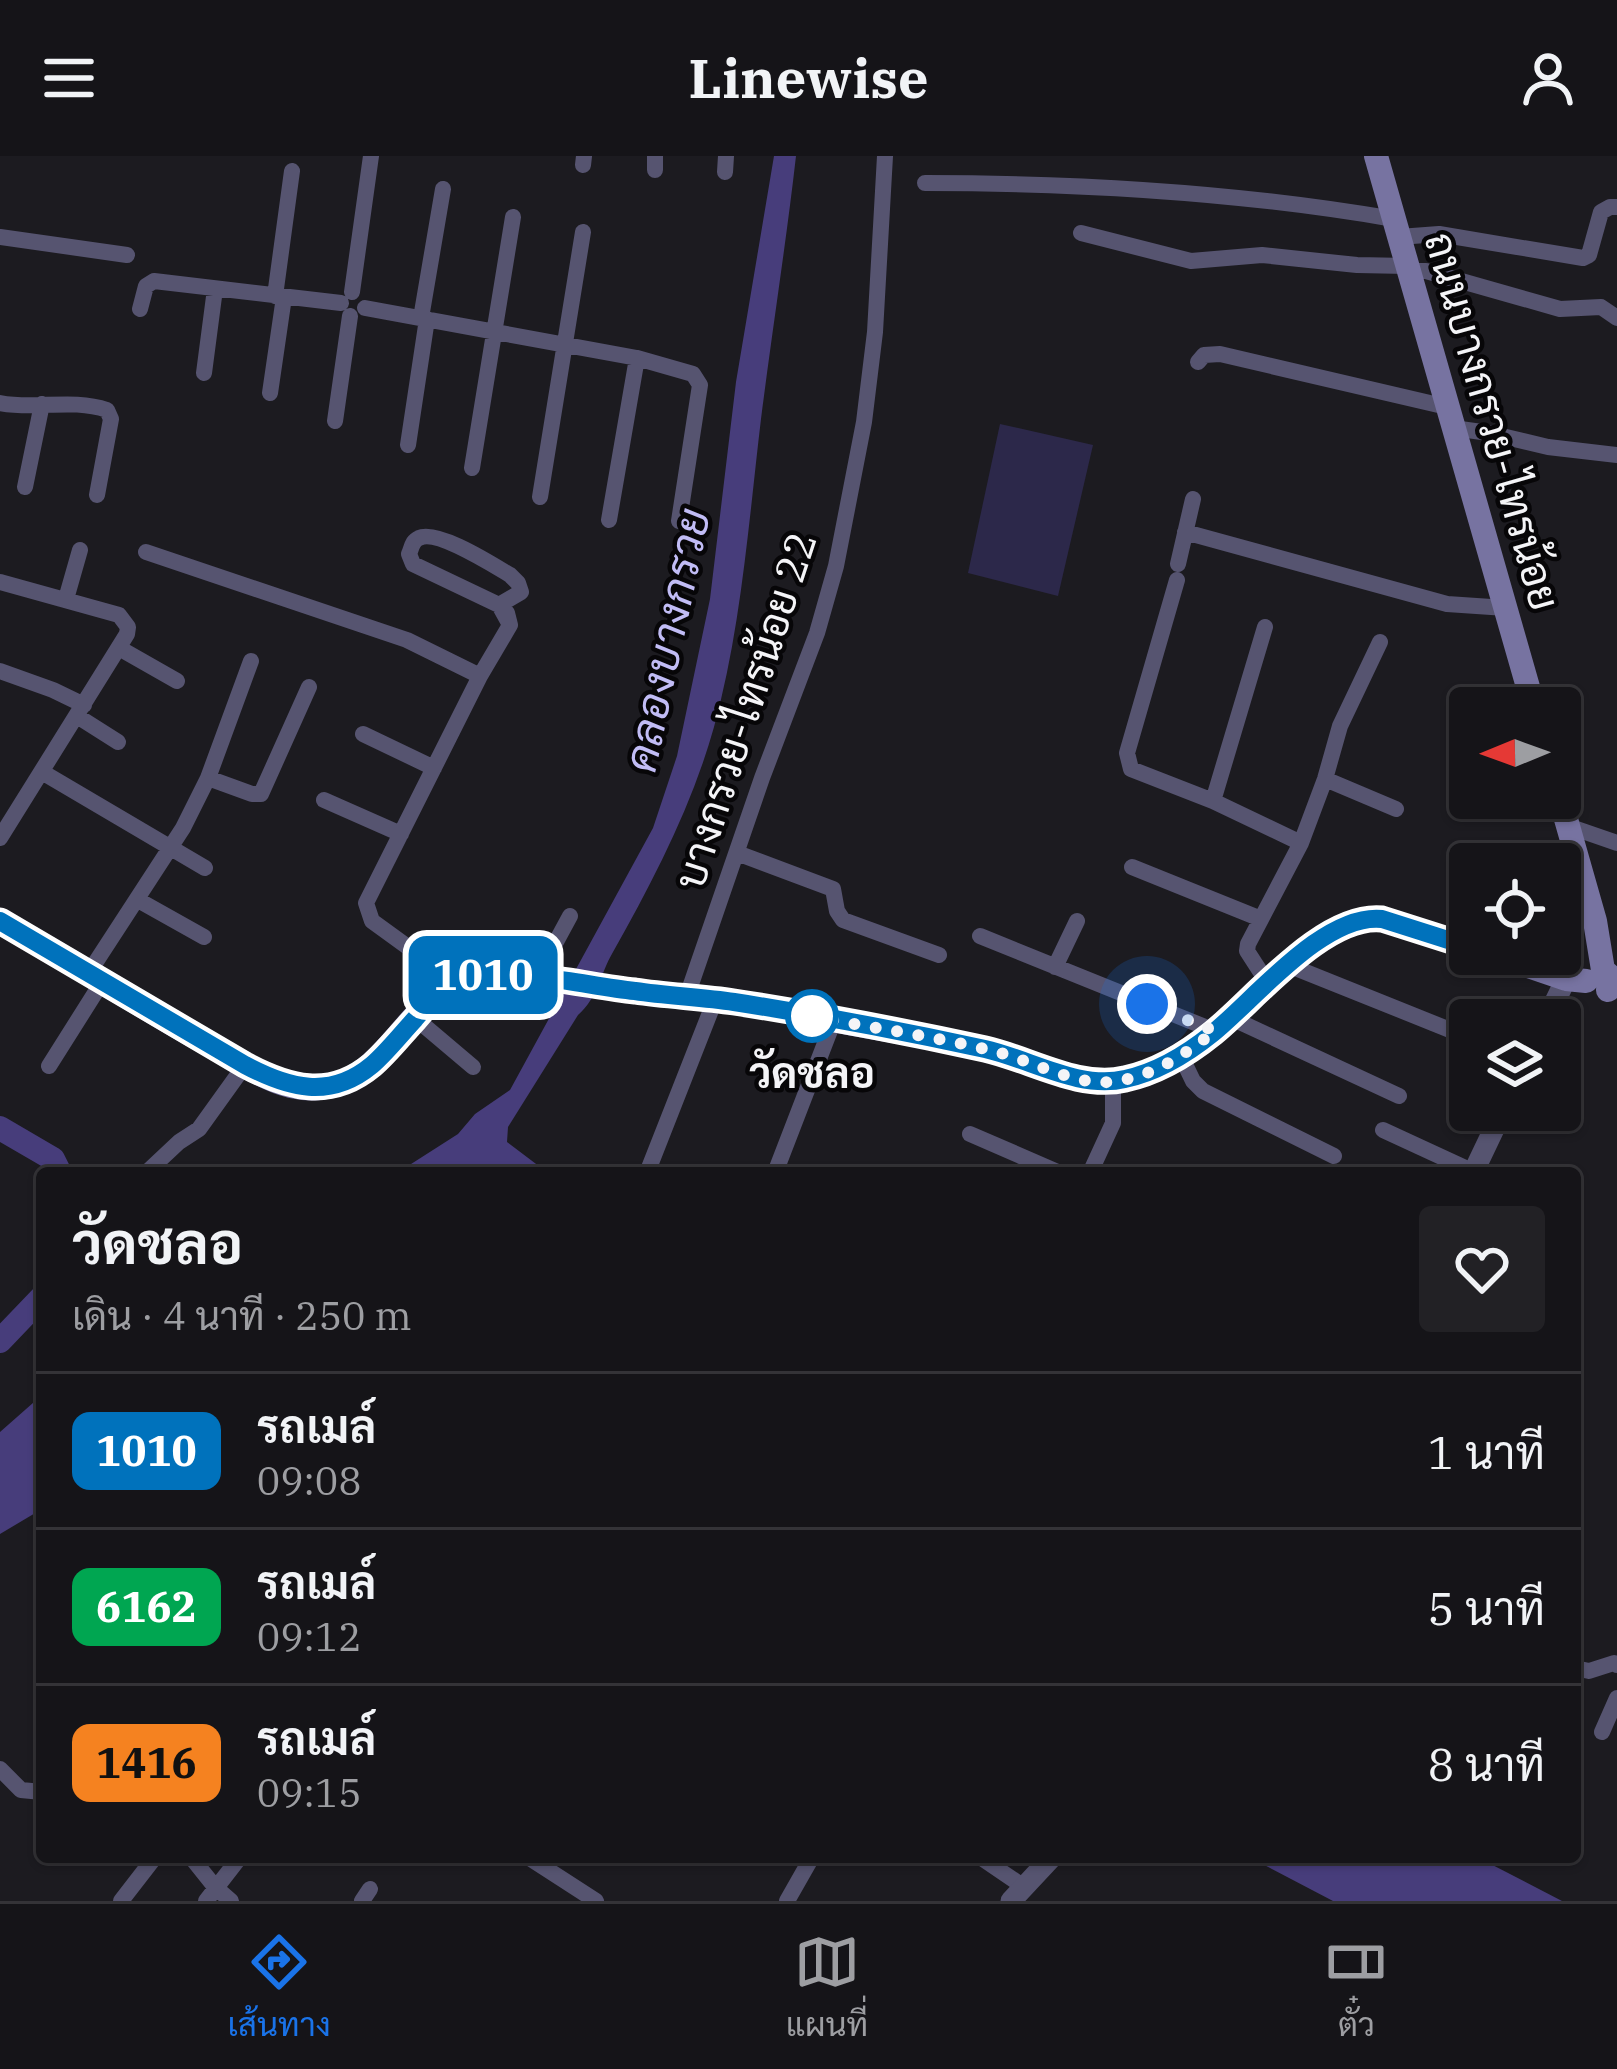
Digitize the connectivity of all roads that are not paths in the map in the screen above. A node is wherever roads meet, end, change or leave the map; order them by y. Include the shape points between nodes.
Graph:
1 (371, 156) edge
2 (882, 156) edge
3 (1376, 156) edge
4 (292, 171) dead end
5 (925, 183) dead end
6 (443, 189) dead end
7 (1617, 207) edge
8 (513, 217) dead end
9 (1396, 228) junction
10 (583, 232) dead end
11 (1081, 233) dead end
12 (0, 237) edge
13 (127, 256) dead end
14 (1408, 269) junction
15 (214, 289) junction
16 (280, 297) junction
17 (352, 305) junction
18 (140, 309) dead end
19 (1617, 318) edge
20 (424, 319) junction
21 (493, 332) junction
22 (564, 345) junction
23 (637, 358) junction
24 (1198, 362) dead end
25 (204, 374) dead end
26 (270, 393) dead end
27 (0, 403) edge
28 (42, 404) junction
29 (1450, 417) junction
30 (335, 421) dead end
31 (408, 445) dead end
32 (1617, 455) edge
33 (472, 468) dead end
34 (25, 488) dead end
35 (97, 495) dead end
36 (540, 497) dead end
37 (1192, 499) dead end
38 (609, 520) dead end
39 (680, 520) dead end
40 (1185, 532) junction
41 (80, 550) dead end
42 (146, 552) dead end
43 (0, 582) edge
44 (66, 599) junction
45 (499, 605) junction
46 (1506, 608) junction
47 (1265, 627) dead end
48 (1380, 642) dead end
49 (119, 648) junction
50 (251, 661) dead end
51 (0, 671) edge
52 (480, 676) junction
53 (177, 681) dead end
54 (309, 687) dead end
55 (1528, 687) edge
56 (81, 711) junction
57 (363, 734) dead end
58 (118, 742) dead end
59 (434, 768) junction
60 (42, 772) junction
61 (208, 778) junction
62 (1324, 779) junction
63 (324, 800) dead end
64 (1213, 801) junction
65 (1396, 809) dead end
66 (1566, 819) edge
67 (1568, 826) junction
68 (401, 834) junction
69 (0, 838) edge
70 (1300, 842) junction
71 (1617, 843) edge
72 (172, 848) junction
73 (737, 853) junction
74 (1132, 867) dead end
75 (205, 868) dead end
76 (138, 900) junction
77 (570, 916) dead end
78 (1261, 919) junction
79 (0, 921) edge
80 (1077, 921) dead end
81 (980, 936) dead end
82 (1599, 936) junction
83 (204, 937) dead end
84 (1449, 939) edge
85 (940, 955) dead end
86 (1288, 964) junction
87 (1055, 967) junction
88 (95, 978) junction
89 (542, 978) junction
90 (1600, 981) edge
91 (456, 982) junction
92 (1267, 982) junction
93 (687, 996) junction
94 (1575, 999) edge
95 (715, 1000) junction
96 (415, 1018) junction
97 (834, 1020) junction
98 (1223, 1024) junction
99 (1449, 1029) edge
100 (1181, 1056) junction
101 (245, 1065) junction
102 (49, 1066) dead end
103 (473, 1066) dead end
104 (1113, 1082) junction
105 (1399, 1096) dead end
106 (1383, 1130) dead end
107 (1493, 1131) edge
108 (970, 1134) dead end
109 (1334, 1156) dead end
110 (152, 1167) edge
111 (649, 1167) edge
112 (777, 1167) edge
113 (1046, 1167) edge
114 (1093, 1167) edge
115 (1462, 1167) edge
116 (1475, 1167) edge
117 (1616, 1661) edge
118 (1581, 1669) edge
119 (1617, 1698) edge
120 (1602, 1732) dead end
121 (0, 1769) edge
122 (36, 1791) edge
123 (150, 1863) edge
124 (194, 1863) edge
125 (235, 1863) edge
126 (537, 1863) edge
127 (809, 1863) edge
128 (986, 1863) edge
129 (1047, 1863) edge
130 (211, 1894) edge
131 (1018, 1896) edge
132 (121, 1901) edge
133 (231, 1901) edge
134 (596, 1901) edge
135 (787, 1901) edge

1 - 17 street
2 - 73 street, บางกรวย-ไทรน้อย 22 via 875,332 836,566
3 - 9 main road, ถนนบางกรวย-ไทรน้อย
4 - 16 street
5 - 9 street via 1170,190 1303,204
6 - 20 street
7 - 9 street via 1601,212 1583,258
8 - 21 street
9 - 14 main road, ถนนบางกรวย-ไทรน้อย
10 - 22 street
11 - 14 street via 1191,260 1262,255
12 - 13 street
14 - 19 street via 1560,309 1601,308
14 - 29 main road, ถนนบางกรวย-ไทรน้อย
15 - 16 street
15 - 18 street via 149,282
15 - 25 street
16 - 17 street
16 - 26 street
17 - 20 street
17 - 30 street
20 - 21 street
20 - 31 street
21 - 22 street
21 - 33 street
22 - 23 street
22 - 36 street
23 - 38 street
23 - 39 street via 685,370 700,385
24 - 29 street via 1220,354
27 - 28 street
28 - 34 street
28 - 35 street via 110,413
29 - 32 street via 1548,448
29 - 46 main road, ถนนบางกรวย-ไทรน้อย
37 - 40 street
40 - 46 street via 1447,604
40 - 64 street via 1128,764
41 - 44 street
42 - 52 street via 385,632
43 - 44 street
44 - 49 street via 126,621
45 - 45 street via 413,564 413,543 445,540 510,575 521,592
45 - 52 street via 510,625
46 - 55 main road, ถนนบางกรวย-ไทรน้อย
47 - 64 street
48 - 62 street
49 - 53 street
49 - 56 street
50 - 61 street
51 - 56 street
52 - 59 street
54 - 61 street via 261,794
56 - 58 street
56 - 60 street
57 - 59 street
59 - 68 street
60 - 69 street
60 - 72 street
61 - 72 street
62 - 65 street
62 - 70 street
63 - 68 street
64 - 70 street
66 - 67 main road
67 - 71 street
67 - 82 main road
68 - 91 street via 366,909
70 - 78 street
72 - 75 street
72 - 76 street
73 - 85 street via 833,889 843,920
73 - 93 street, บางกรวย-ไทรน้อย 22
74 - 78 street
76 - 83 street
76 - 88 street
77 - 89 street
78 - 92 street via 1247,951
79 - 88 main road
80 - 87 street
81 - 87 street
82 - 90 main road
82 - 90 main road via 1583,969
84 - 86 main road via 1368,917
86 - 92 main road
86 - 99 street
87 - 98 street
88 - 101 main road
88 - 102 street
89 - 91 main road
89 - 93 main road
90 - 94 street
91 - 96 main road
92 - 98 main road
93 - 95 main road
95 - 97 main road
95 - 111 street
96 - 101 main road via 374,1064 342,1082 291,1086
96 - 103 street
97 - 104 main road
97 - 112 street
98 - 100 main road
98 - 105 street
100 - 104 main road
100 - 109 street via 1203,1091
101 - 110 street via 199,1129
104 - 114 street via 1113,1124
106 - 115 street
107 - 116 street
108 - 113 street
117 - 118 street
119 - 120 street
121 - 122 street via 22,1790
123 - 132 street
124 - 130 street
125 - 130 street
126 - 134 street
127 - 135 street
128 - 131 street
129 - 131 street
130 - 133 street

